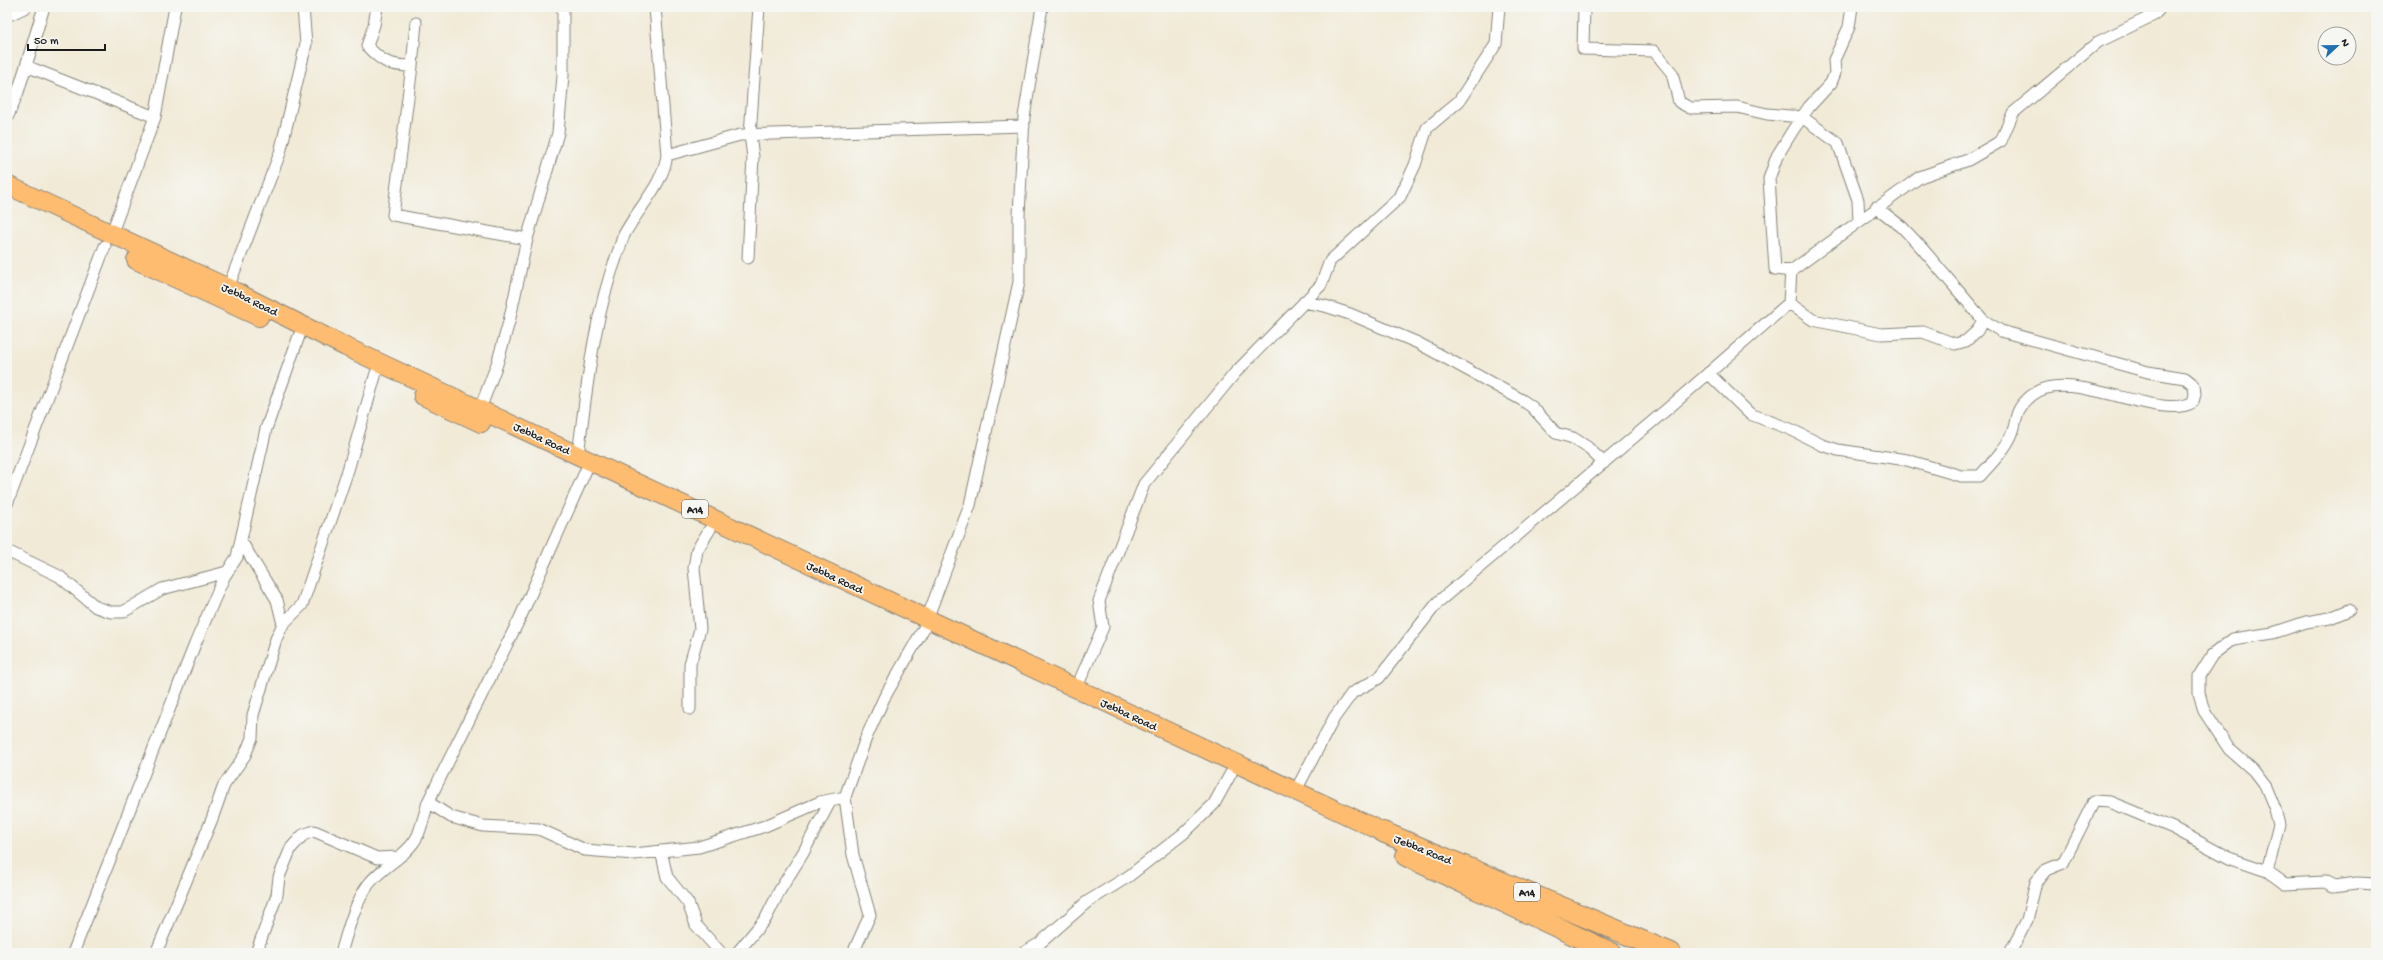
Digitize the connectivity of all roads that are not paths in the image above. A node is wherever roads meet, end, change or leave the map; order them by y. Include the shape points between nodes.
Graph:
1 (26, 7) edge
2 (44, 7) edge
3 (175, 7) edge
4 (303, 7) edge
5 (377, 7) edge
6 (563, 7) edge
7 (655, 7) edge
8 (759, 7) edge
9 (1042, 7) edge
10 (1499, 7) edge
11 (1584, 7) edge
12 (1852, 7) edge
13 (2161, 7) edge
14 (7, 16) edge
15 (416, 22) dead end
16 (26, 66) junction
17 (412, 66) junction
18 (154, 116) junction
19 (1802, 117) junction
20 (7, 118) edge
21 (1024, 126) junction
22 (750, 134) junction
23 (667, 155) junction
24 (7, 184) edge
25 (7, 198) edge
26 (1876, 207) junction
27 (1859, 220) junction
28 (527, 239) junction
29 (108, 240) junction
30 (748, 258) dead end
31 (1790, 271) junction
32 (228, 288) junction
33 (1304, 302) junction
34 (1789, 303) junction
35 (1983, 320) junction
36 (299, 336) junction
37 (376, 373) junction
38 (1708, 374) junction
39 (480, 409) junction
40 (582, 462) junction
41 (1604, 463) junction
42 (7, 504) edge
43 (710, 529) junction
44 (241, 541) junction
45 (7, 551) edge
46 (227, 572) junction
47 (2349, 610) dead end
48 (283, 624) junction
49 (926, 624) junction
50 (1076, 690) junction
51 (690, 709) dead end
52 (1231, 773) junction
53 (1294, 792) junction
54 (845, 797) junction
55 (831, 800) junction
56 (428, 802) junction
57 (1380, 837) junction
58 (661, 851) junction
59 (398, 857) junction
60 (2267, 871) junction
61 (2376, 884) edge
62 (73, 953) edge
63 (156, 953) edge
64 (256, 953) edge
65 (342, 953) edge
66 (720, 953) edge
67 (737, 953) edge
68 (853, 953) edge
69 (1023, 953) edge
70 (1610, 953) edge
71 (1671, 953) edge
72 (2010, 953) edge

1 - 14 street
2 - 16 street
3 - 18 street
4 - 32 street via 306,44 280,153
5 - 17 street via 366,46 377,57 393,66
6 - 28 street via 563,76 558,133
7 - 23 street
8 - 22 street
9 - 21 street
10 - 33 street via 1496,44 1459,101 1427,128 1415,165 1400,197 1330,261 1320,285
11 - 19 street via 1583,49 1654,51 1672,73 1679,102 1690,108 1737,107 1767,114
12 - 19 street via 1849,27 1834,60 1835,73 1831,83
13 - 26 street via 2154,15 2098,42 2013,113 2001,141 1968,160 1920,178
15 - 17 street
16 - 18 street
16 - 20 street
17 - 28 street via 393,215
18 - 29 street
19 - 27 street via 1838,143 1858,200
19 - 31 street via 1777,156 1769,179 1775,269
21 - 22 street
21 - 49 street via 1019,215 1019,282 970,505
22 - 23 street
22 - 30 street via 753,157
23 - 40 street via 661,178 624,235 610,274 596,326
24 - 29 highway, Jebba Road / A14
25 - 29 highway, Jebba Road / A14
26 - 27 street
26 - 35 street via 1902,227 1920,246
27 - 31 street
28 - 39 street via 509,322
29 - 32 highway, Jebba Road / A14
29 - 36 highway, Jebba Road / A14
29 - 42 street
31 - 34 street
32 - 39 highway, Jebba Road / A14 via 346,347
33 - 41 street via 1350,314 1418,343 1522,400 1556,433 1573,438
33 - 50 street via 1235,373 1144,484 1098,601 1103,627
34 - 35 street via 1813,320 1881,334 1923,332 1955,344 1966,341 1976,332
34 - 38 street
35 - 38 street via 2002,331 2063,349 2148,372 2185,378 2194,385 2193,402 2185,407 2170,408 2102,392 2050,388 2032,394 2020,406 2011,436 2001,454 1980,476 1960,476 1907,460 1838,450 1822,445 1790,429 1750,414
36 - 37 highway, Jebba Road / A14
36 - 44 street via 266,429
37 - 40 highway, Jebba Road / A14
37 - 48 street via 348,470 302,604
38 - 41 street
39 - 40 highway, Jebba Road / A14
40 - 43 highway, Jebba Road / A14
40 - 49 highway, Jebba Road / A14
40 - 56 street via 520,618
41 - 53 street via 1438,602 1379,678 1352,693 1334,718
43 - 49 highway, Jebba Road / A14
43 - 51 street via 697,550 694,568 700,629 690,664
44 - 46 street via 237,557
44 - 48 street via 277,600
45 - 46 street via 59,576 96,607 111,612 123,612 162,589
46 - 62 street via 195,644
47 - 60 street via 2330,618 2306,622 2273,633 2233,639 2212,655 2199,676 2199,693 2204,711 2229,748 2253,770 2266,787 2275,809 2279,825
48 - 63 street via 253,715 252,738 245,755 224,786
49 - 50 highway, Jebba Road / A14
49 - 52 highway, Jebba Road / A14 via 1074,701
49 - 54 street via 884,698 866,738
50 - 53 highway, Jebba Road / A14
52 - 57 highway, Jebba Road / A14
52 - 69 street via 1214,804 1184,833 1129,876 1087,902 1040,943
53 - 57 highway, Jebba Road / A14
54 - 55 street
54 - 68 street via 853,855 870,915
55 - 58 street via 796,811 734,837 699,847
55 - 67 street via 766,918
56 - 58 street via 451,817 483,826 538,829 585,850 634,854
56 - 59 street via 418,835
57 - 70 highway, Jebba Road / A14
57 - 71 highway, Jebba Road / A14
58 - 66 street via 667,876 688,903 696,926
59 - 64 street via 377,858 314,831 303,836 291,848 279,877 277,895
59 - 65 street via 367,886 357,904
60 - 61 street via 2285,884
60 - 72 street via 2229,858 2173,828 2110,802 2094,801 2063,863 2046,870 2036,882 2027,920

